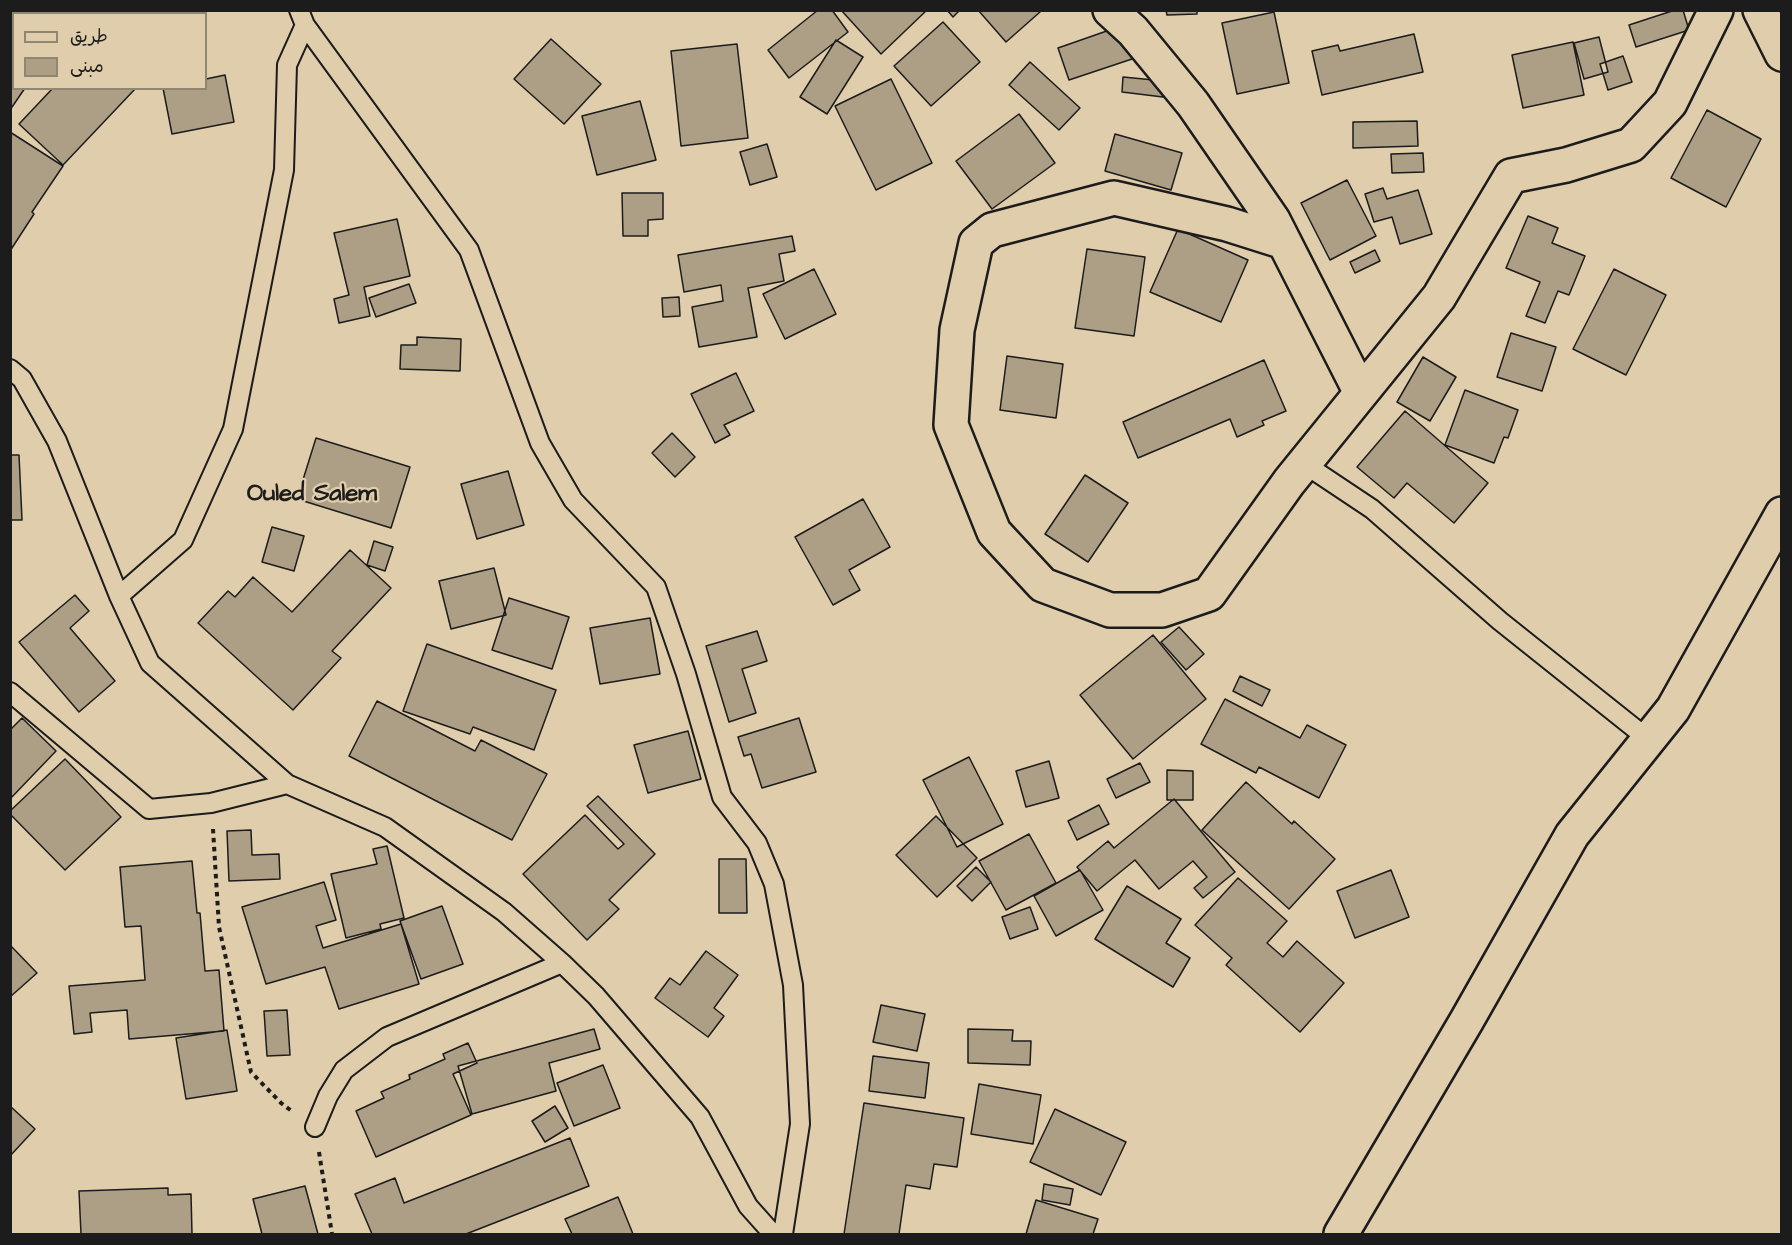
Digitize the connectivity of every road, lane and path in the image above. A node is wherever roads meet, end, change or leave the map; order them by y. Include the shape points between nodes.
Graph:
1 (1110, 10) edge
2 (1716, 10) edge
3 (1760, 10) edge
4 (302, 18) edge
5 (1782, 54) edge
6 (1284, 242) junction
7 (10, 369) edge
8 (1360, 391) junction
9 (1303, 463) junction
10 (1782, 514) edge
11 (118, 596) junction
12 (10, 692) edge
13 (1648, 739) junction
14 (287, 784) junction
15 (211, 803) junction
16 (562, 963) junction
17 (315, 1127) junction
18 (332, 1234) edge
19 (773, 1234) edge
20 (783, 1234) edge
21 (1341, 1234) edge

1 - 6 street via 1133,31 1192,104 1273,220
2 - 8 street via 1670,103 1631,145 1566,165 1511,176 1438,297
3 - 5 street
4 - 11 lane via 287,64 284,170 233,429 183,540
4 - 20 lane via 469,250 540,443 573,500 656,587 722,797 757,843 774,884 793,985 800,1124
6 - 8 street
6 - 9 street via 1227,224 1114,198 992,230 976,243 959,319 951,424 994,532 1044,585 1110,610 1162,610 1209,594
7 - 11 lane via 22,379 57,441
8 - 9 street
9 - 13 lane via 1371,509 1500,621
10 - 13 street via 1673,710
11 - 14 lane via 150,663
12 - 15 lane via 149,809
13 - 21 street via 1572,835
14 - 15 lane
14 - 16 lane via 385,827 504,912
15 - 17 path via 219,927 251,1072 281,1103
16 - 17 lane via 387,1037 344,1070
16 - 19 lane via 596,996 700,1117 748,1206
17 - 18 path

